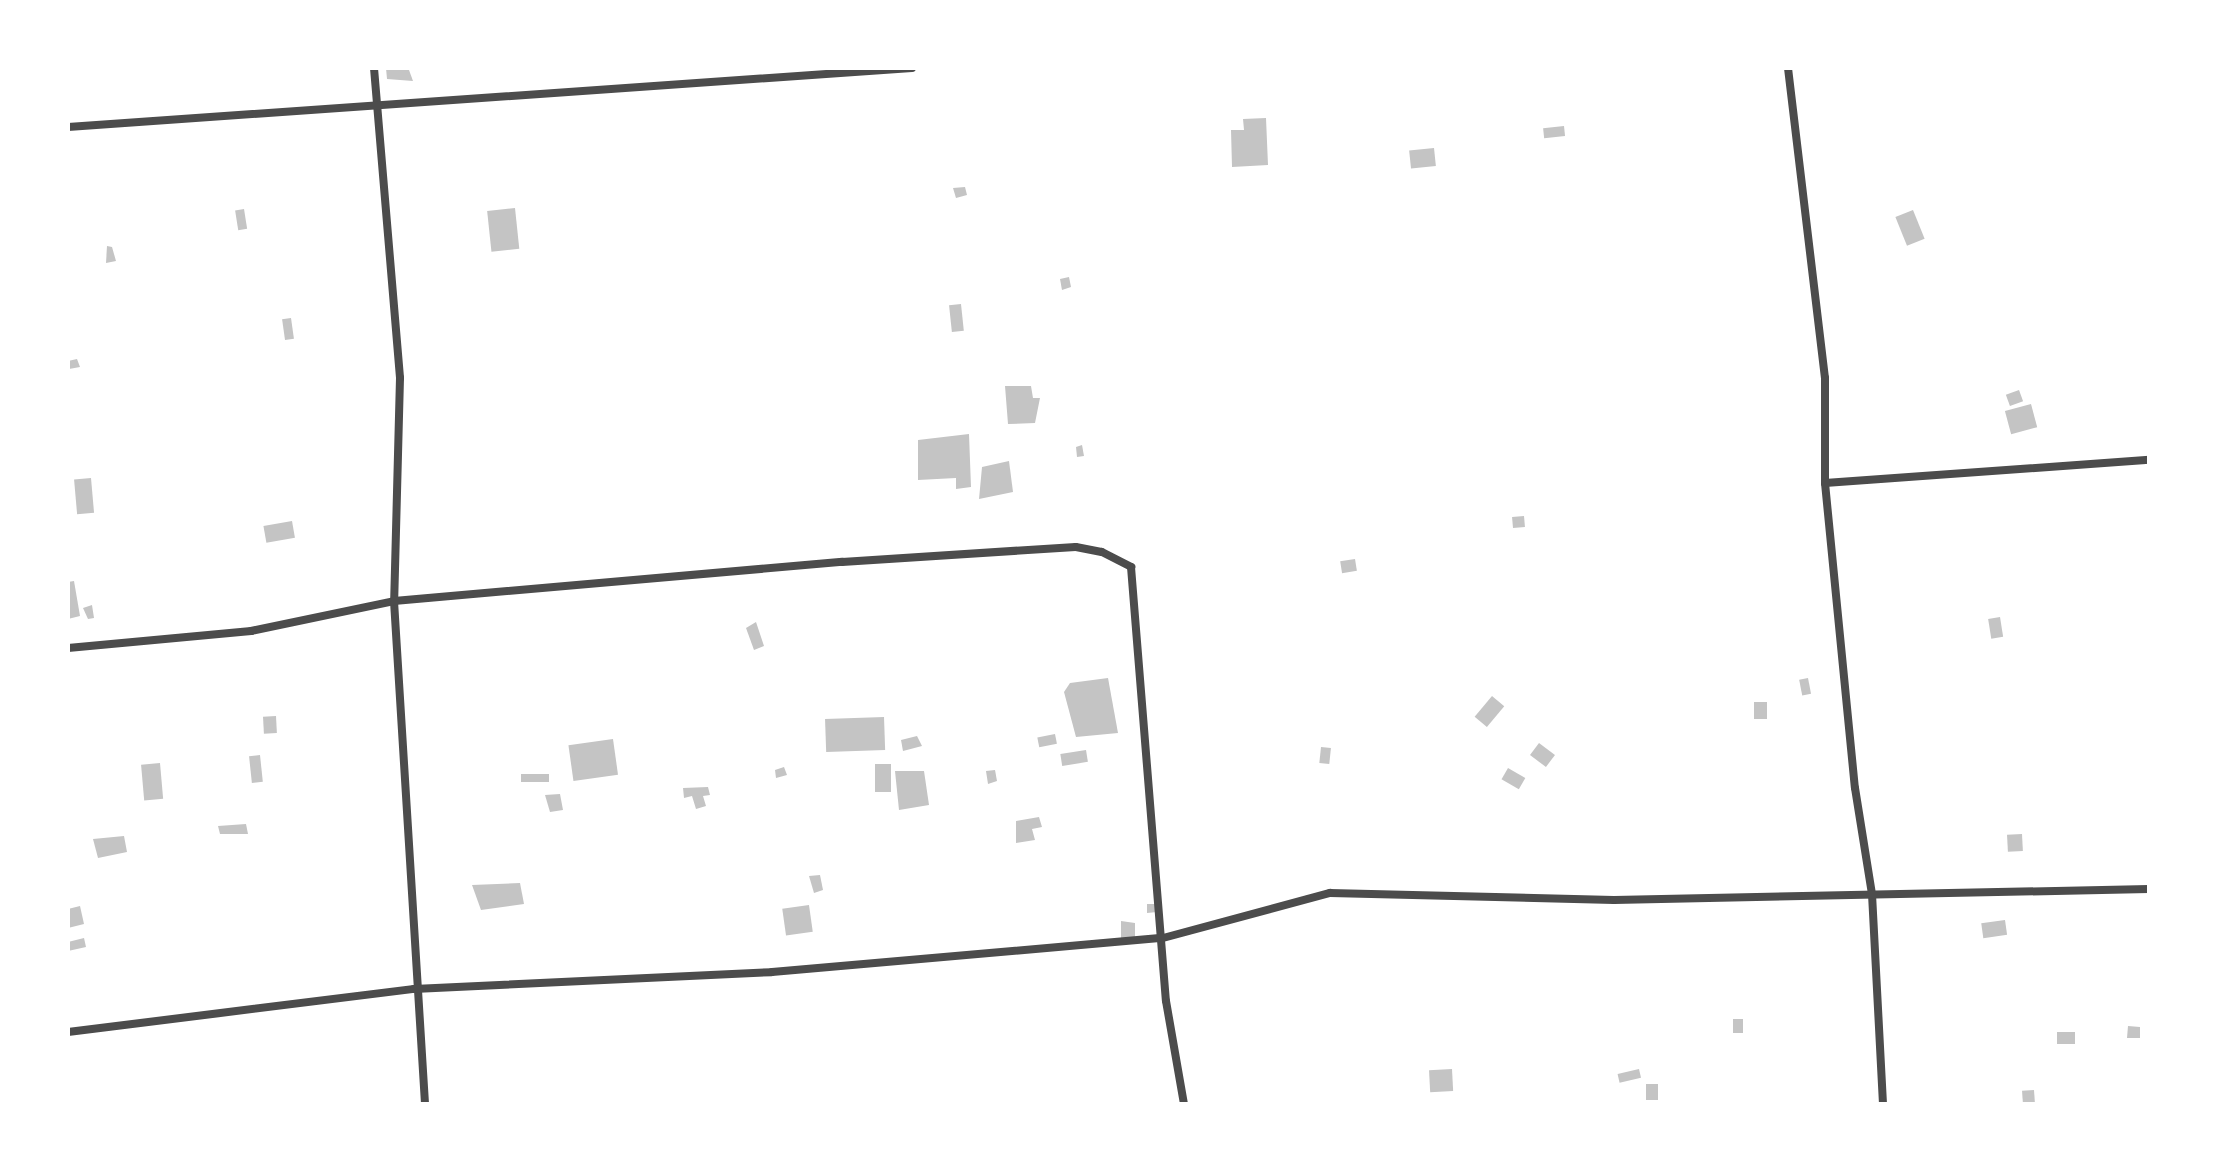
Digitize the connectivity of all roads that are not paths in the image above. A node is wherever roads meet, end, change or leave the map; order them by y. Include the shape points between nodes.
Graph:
1 (374, 68) edge
2 (912, 68) edge
3 (1788, 68) edge
4 (378, 109) junction
5 (68, 127) edge
6 (2149, 460) edge
7 (1825, 483) junction
8 (394, 601) junction
9 (68, 648) edge
10 (2149, 889) edge
11 (1872, 894) junction
12 (1163, 938) junction
13 (414, 989) junction
14 (68, 1032) edge
15 (425, 1104) edge
16 (1184, 1104) edge
17 (1883, 1104) edge

1 - 4 street
2 - 4 street
3 - 7 street via 1825,378
4 - 5 street
4 - 8 street via 400,378
6 - 7 street
7 - 11 street via 1852,757
8 - 9 street via 251,631
8 - 12 street via 1076,547 1102,552 1131,567
8 - 13 street
10 - 11 street
11 - 12 street via 1614,900 1330,893
11 - 17 street
12 - 13 street via 772,972
12 - 16 street via 1166,1001
13 - 14 street
13 - 15 street

